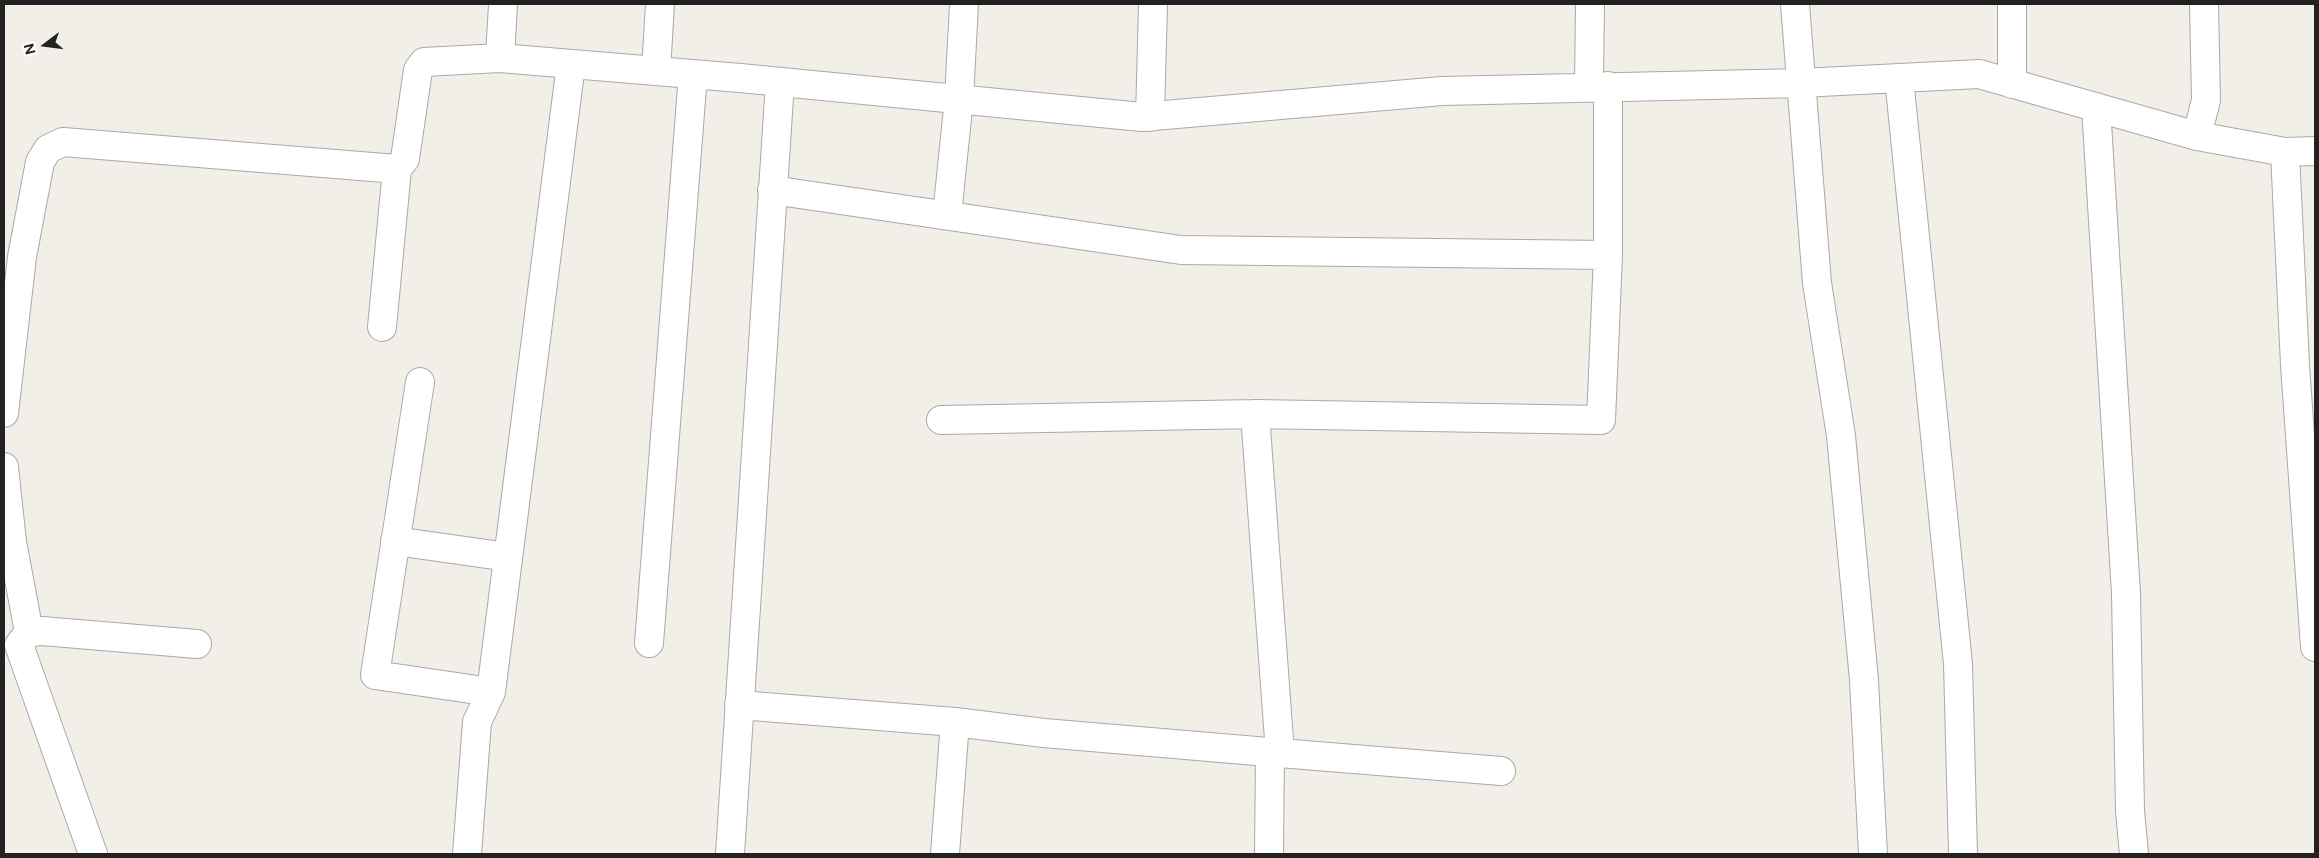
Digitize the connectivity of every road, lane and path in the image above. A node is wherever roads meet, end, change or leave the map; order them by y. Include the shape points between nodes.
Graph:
1 (503, 4) edge
2 (660, 4) edge
3 (964, 4) edge
4 (1152, 4) edge
5 (1590, 4) edge
6 (1795, 4) edge
7 (2012, 4) edge
8 (2204, 4) edge
9 (500, 58) junction
10 (571, 64) junction
11 (656, 71) junction
12 (694, 74) junction
13 (1900, 78) junction
14 (780, 82) junction
15 (1801, 83) junction
16 (2012, 84) junction
17 (1598, 86) junction
18 (959, 99) junction
19 (2096, 108) junction
20 (1150, 117) junction
21 (2197, 136) junction
22 (2315, 151) edge
23 (2285, 152) junction
24 (397, 169) junction
25 (772, 190) junction
26 (947, 216) junction
27 (1608, 255) junction
28 (382, 327) dead end
29 (2305, 343) edge
30 (420, 382) dead end
31 (4, 414) edge
32 (1255, 414) junction
33 (941, 420) dead end
34 (4, 467) edge
35 (395, 541) junction
36 (508, 557) junction
37 (29, 632) junction
38 (649, 643) dead end
39 (197, 644) dead end
40 (2315, 647) edge
41 (491, 692) junction
42 (739, 705) junction
43 (955, 722) junction
44 (1275, 753) junction
45 (1501, 771) dead end
46 (93, 854) edge
47 (467, 854) edge
48 (730, 854) edge
49 (945, 854) edge
50 (1268, 854) edge
51 (1873, 854) edge
52 (1963, 854) edge
53 (2134, 854) edge

1 - 9 street
2 - 11 street
3 - 18 street
4 - 20 street
5 - 17 street
6 - 15 street
7 - 16 street
8 - 21 street via 2206,100
9 - 10 street
9 - 24 street via 424,62 418,70 405,159
10 - 11 street
10 - 36 street
11 - 12 street
12 - 14 street
12 - 38 street
13 - 15 street
13 - 16 street via 1979,74
13 - 52 street via 1958,664
14 - 18 street
14 - 25 street
15 - 17 street
15 - 51 street via 1817,283 1841,436 1864,680
16 - 19 street
17 - 20 street via 1442,90
17 - 27 street
18 - 20 street
18 - 26 street
19 - 21 street
19 - 53 street via 2126,593 2130,811
21 - 23 street
22 - 23 street
23 - 29 street
24 - 28 street
24 - 31 street via 63,142 48,149 40,162 22,257
25 - 26 street
25 - 42 street
26 - 27 street via 1181,250
27 - 32 street via 1601,420
29 - 40 street
30 - 35 street
32 - 33 street
32 - 44 street
34 - 37 street via 12,542
35 - 36 street
35 - 41 street via 375,675
36 - 41 street
37 - 39 street
37 - 46 street via 19,646
41 - 47 street via 477,722
42 - 43 street
42 - 48 street
43 - 44 street
43 - 49 street
44 - 45 street
44 - 50 street

